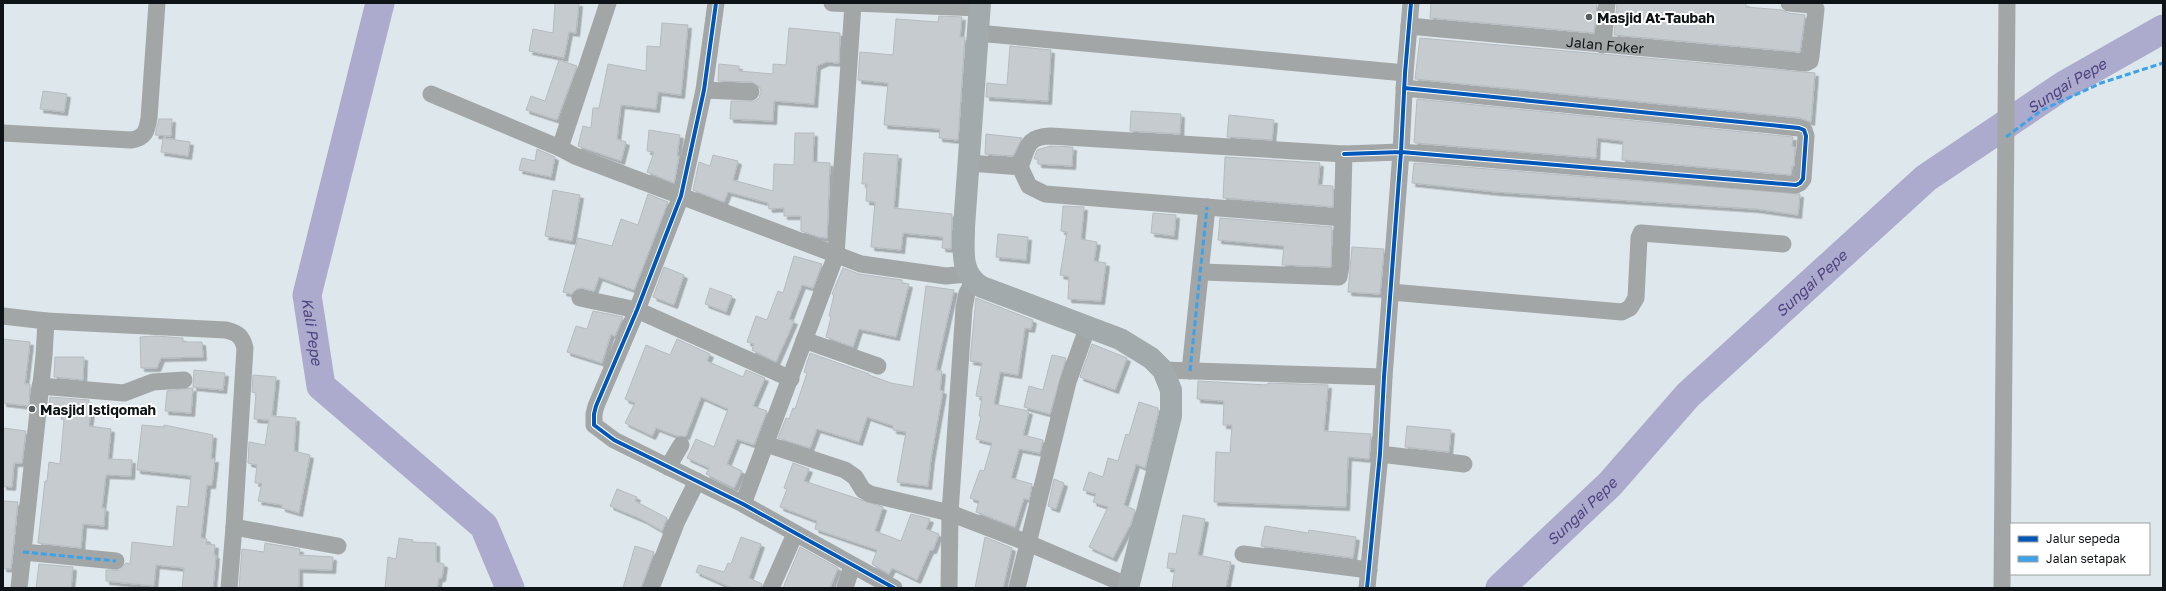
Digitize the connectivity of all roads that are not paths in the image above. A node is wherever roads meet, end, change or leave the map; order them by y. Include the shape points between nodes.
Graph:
1 (157, 3) edge
2 (608, 3) edge
3 (716, 3) edge
4 (832, 3) edge
5 (1411, 3) edge
6 (1607, 3) edge
7 (1789, 3) edge
8 (2007, 3) edge
9 (853, 4) edge
10 (980, 6) edge
11 (1409, 26) junction
12 (977, 33) junction
13 (1603, 44) junction
14 (1404, 80) junction
15 (704, 90) junction
16 (751, 92) dead end
17 (430, 94) dead end
18 (3, 133) edge
19 (560, 148) junction
20 (1401, 152) junction
21 (1344, 154) junction
22 (969, 163) junction
23 (1020, 166) junction
24 (681, 196) junction
25 (1207, 207) junction
26 (1342, 218) junction
27 (1783, 244) dead end
28 (836, 255) junction
29 (1202, 272) junction
30 (970, 278) junction
31 (1391, 292) junction
32 (580, 298) dead end
33 (637, 310) junction
34 (3, 316) edge
35 (46, 321) junction
36 (1088, 326) junction
37 (804, 340) junction
38 (878, 366) dead end
39 (1163, 370) junction
40 (1190, 371) junction
41 (1384, 378) junction
42 (791, 379) junction
43 (184, 380) dead end
44 (40, 386) junction
45 (766, 444) junction
46 (681, 445) dead end
47 (1380, 454) junction
48 (1464, 464) dead end
49 (668, 467) junction
50 (696, 481) junction
51 (743, 504) junction
52 (950, 513) junction
53 (234, 527) junction
54 (795, 534) junction
55 (1028, 543) junction
56 (338, 546) dead end
57 (23, 552) junction
58 (1243, 554) dead end
59 (116, 562) dead end
60 (852, 566) junction
61 (1369, 570) junction
62 (1128, 587) edge
63 (19, 588) edge
64 (229, 588) edge
65 (650, 588) edge
66 (771, 588) edge
67 (845, 588) edge
68 (894, 588) edge
69 (948, 588) edge
70 (1017, 588) edge
71 (1367, 588) edge
72 (2002, 588) edge

1 - 18 street via 149,118 146,132 140,139
2 - 19 street
3 - 15 street
4 - 9 street
5 - 11 street
6 - 13 street
7 - 13 street, Jalan Foker via 1810,5 1816,9 1810,61 1801,63
8 - 72 street
9 - 10 street
9 - 28 street
10 - 12 main road
11 - 13 street, Jalan Foker
11 - 14 street
12 - 14 street
12 - 22 main road
14 - 20 street
14 - 20 street via 1799,128 1804,130 1806,136 1803,179 1796,185
15 - 16 street
15 - 24 street
17 - 19 street
19 - 24 street
20 - 21 street
20 - 31 street
21 - 23 street via 1050,136 1036,137 1030,143
21 - 26 street
22 - 23 street
22 - 30 main road via 964,255
23 - 25 street via 1029,186 1045,194
24 - 28 street
24 - 33 street
25 - 26 street
25 - 29 street
26 - 29 street via 1339,277
27 - 31 street via 1641,233 1636,298 1630,308 1622,312
28 - 30 street via 861,264
28 - 37 street
29 - 40 street
30 - 36 main road via 982,287
30 - 52 street via 964,308
31 - 41 street
32 - 33 street
33 - 42 street
33 - 49 street via 596,406 594,425 614,440
34 - 35 street
35 - 44 street
35 - 53 street via 226,330 236,333 242,339 245,348
36 - 39 main road via 1120,339 1151,358
36 - 55 street via 1068,382
37 - 38 street
37 - 42 street
39 - 40 street
39 - 62 main road via 1171,390 1171,416
40 - 41 street
41 - 47 street
42 - 45 street
43 - 44 street via 153,382 124,393
44 - 57 street
45 - 51 street
45 - 52 street via 845,470 870,494
46 - 49 street
47 - 48 street
47 - 61 street
49 - 50 street
50 - 51 street
50 - 65 street
51 - 54 street
52 - 55 street
52 - 69 street
53 - 56 street
53 - 64 street
54 - 60 street
54 - 66 street
55 - 62 street
55 - 70 street
57 - 59 street
57 - 63 street
58 - 61 street
60 - 67 street
60 - 68 street
61 - 71 street

